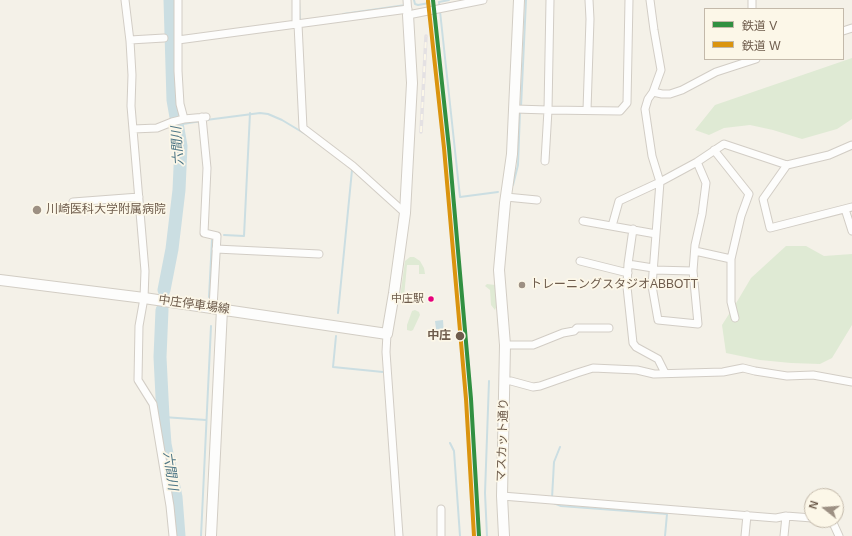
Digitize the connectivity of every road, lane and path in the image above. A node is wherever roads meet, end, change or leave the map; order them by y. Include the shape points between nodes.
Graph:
1 (124, 0) edge
2 (178, 0) edge
3 (296, 0) edge
4 (483, 0) edge
5 (519, 0) edge
6 (550, 0) edge
7 (589, 0) edge
8 (629, 0) edge
9 (650, 0) edge
10 (407, 7) edge
11 (298, 23) junction
12 (164, 38) dead end
13 (178, 38) junction
14 (130, 40) junction
15 (753, 60) edge
16 (653, 92) junction
17 (519, 109) junction
18 (548, 110) junction
19 (587, 110) junction
20 (183, 120) junction
21 (132, 129) junction
22 (852, 145) edge
23 (714, 150) junction
24 (545, 161) dead end
25 (697, 162) junction
26 (787, 165) junction
27 (660, 182) junction
28 (138, 197) junction
29 (506, 197) junction
30 (537, 200) dead end
31 (73, 202) dead end
32 (848, 208) edge
33 (405, 213) junction
34 (584, 221) dead end
35 (612, 226) junction
36 (633, 230) junction
37 (852, 231) edge
38 (656, 234) junction
39 (216, 249) junction
40 (695, 251) junction
41 (319, 254) dead end
42 (731, 259) junction
43 (580, 261) dead end
44 (628, 264) junction
45 (653, 269) junction
46 (694, 272) junction
47 (628, 273) junction
48 (0, 280) edge
49 (144, 298) junction
50 (217, 309) junction
51 (735, 318) dead end
52 (609, 328) dead end
53 (387, 334) junction
54 (505, 345) junction
55 (665, 373) junction
56 (505, 381) junction
57 (852, 382) edge
58 (502, 496) junction
59 (441, 509) dead end
60 (748, 515) junction
61 (786, 516) junction
62 (804, 517) edge
63 (172, 536) edge
64 (211, 536) edge
65 (399, 536) edge
66 (441, 536) edge
67 (504, 536) edge
68 (745, 536) edge
69 (784, 536) edge

1 - 14 street
2 - 13 street
3 - 11 street
4 - 10 street via 439,8
5 - 17 street, マスカット通り
6 - 18 street
7 - 19 street
8 - 19 street via 627,103 620,111
9 - 16 street via 661,70
10 - 11 street
10 - 33 street via 412,83
11 - 13 street
11 - 33 street via 303,128 353,166
12 - 14 street
13 - 20 street via 180,104
14 - 21 street
15 - 16 street via 716,72 670,94
16 - 27 street via 645,109 652,156
17 - 18 street
17 - 29 street, マスカット通り
18 - 19 street
18 - 24 street
20 - 21 street via 157,128
20 - 39 street via 204,119 207,168 204,233 217,236
21 - 28 street
22 - 26 street via 829,155
23 - 25 street
23 - 26 street via 724,144
23 - 42 street via 748,194
25 - 27 street
25 - 40 street via 706,183
26 - 32 street via 763,199 770,228
27 - 35 street via 619,201
27 - 38 street
28 - 31 street
28 - 49 street via 145,271
29 - 30 street
29 - 54 street, マスカット通り via 499,270
32 - 37 street
33 - 53 street
34 - 35 street
35 - 36 street
36 - 38 street
36 - 44 street
38 - 45 street
39 - 41 street
39 - 50 street
40 - 42 street
40 - 46 street
42 - 51 street via 730,296
43 - 47 street
44 - 45 street
44 - 47 street
45 - 46 street
45 - 46 street via 652,286 658,320 698,324
47 - 55 street via 633,343 658,359
48 - 49 street, 中庄停車場線
49 - 50 street, 中庄停車場線
49 - 63 street via 139,326 138,380 153,404 170,506
50 - 53 street, 中庄停車場線
50 - 64 street
52 - 54 street via 577,328 533,345
53 - 65 street via 386,352
54 - 56 street, マスカット通り
55 - 56 street via 593,368 534,387
55 - 57 street via 723,372 743,368 787,376 813,375
56 - 58 street, マスカット通り
58 - 60 street
58 - 67 street, マスカット通り
59 - 66 street
60 - 61 street via 776,518
60 - 68 street
61 - 62 street
61 - 69 street

